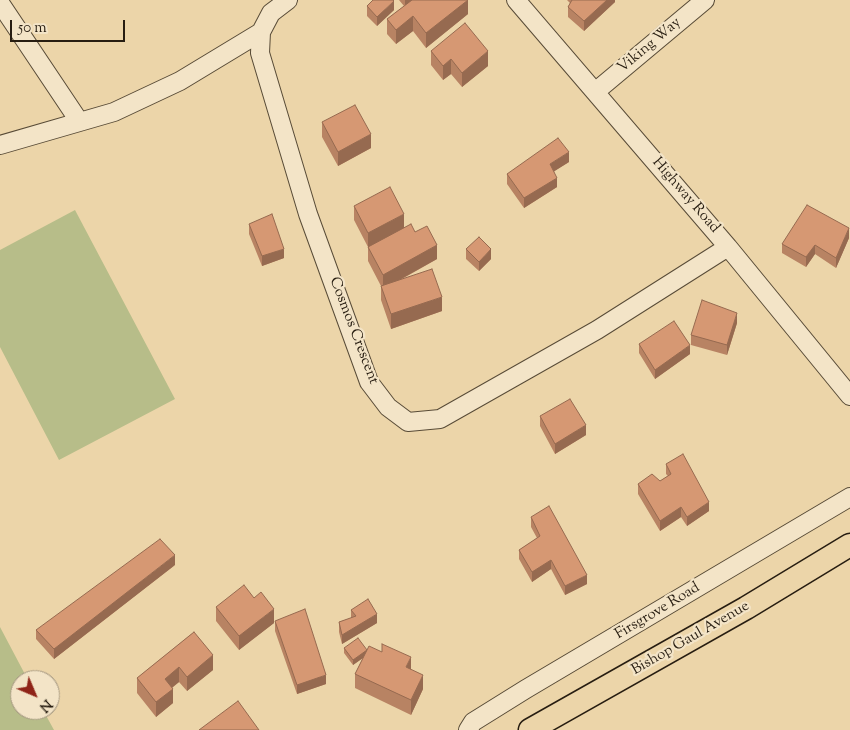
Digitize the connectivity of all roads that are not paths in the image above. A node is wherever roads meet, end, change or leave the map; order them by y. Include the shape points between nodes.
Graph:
1 (288, 0) edge
2 (516, 0) edge
3 (705, 0) edge
4 (0, 3) edge
5 (261, 32) junction
6 (595, 92) junction
7 (79, 121) junction
8 (2, 141) edge
9 (728, 247) junction
10 (850, 396) edge
11 (850, 497) edge
12 (850, 545) edge
13 (468, 730) edge
14 (530, 730) edge

1 - 5 street via 271,13
2 - 6 street, Highway Road
3 - 6 street, Viking Way
4 - 7 street
5 - 7 street via 180,81 114,112
5 - 9 street, Cosmos Crescent via 260,53 308,214 370,382 388,408 408,422 440,419 596,330
6 - 9 street, Highway Road
7 - 8 street
9 - 10 street, Highway Road
11 - 13 street, Firsgrove Road via 526,689 474,722
12 - 14 main road, Bishop Gaul Avenue

